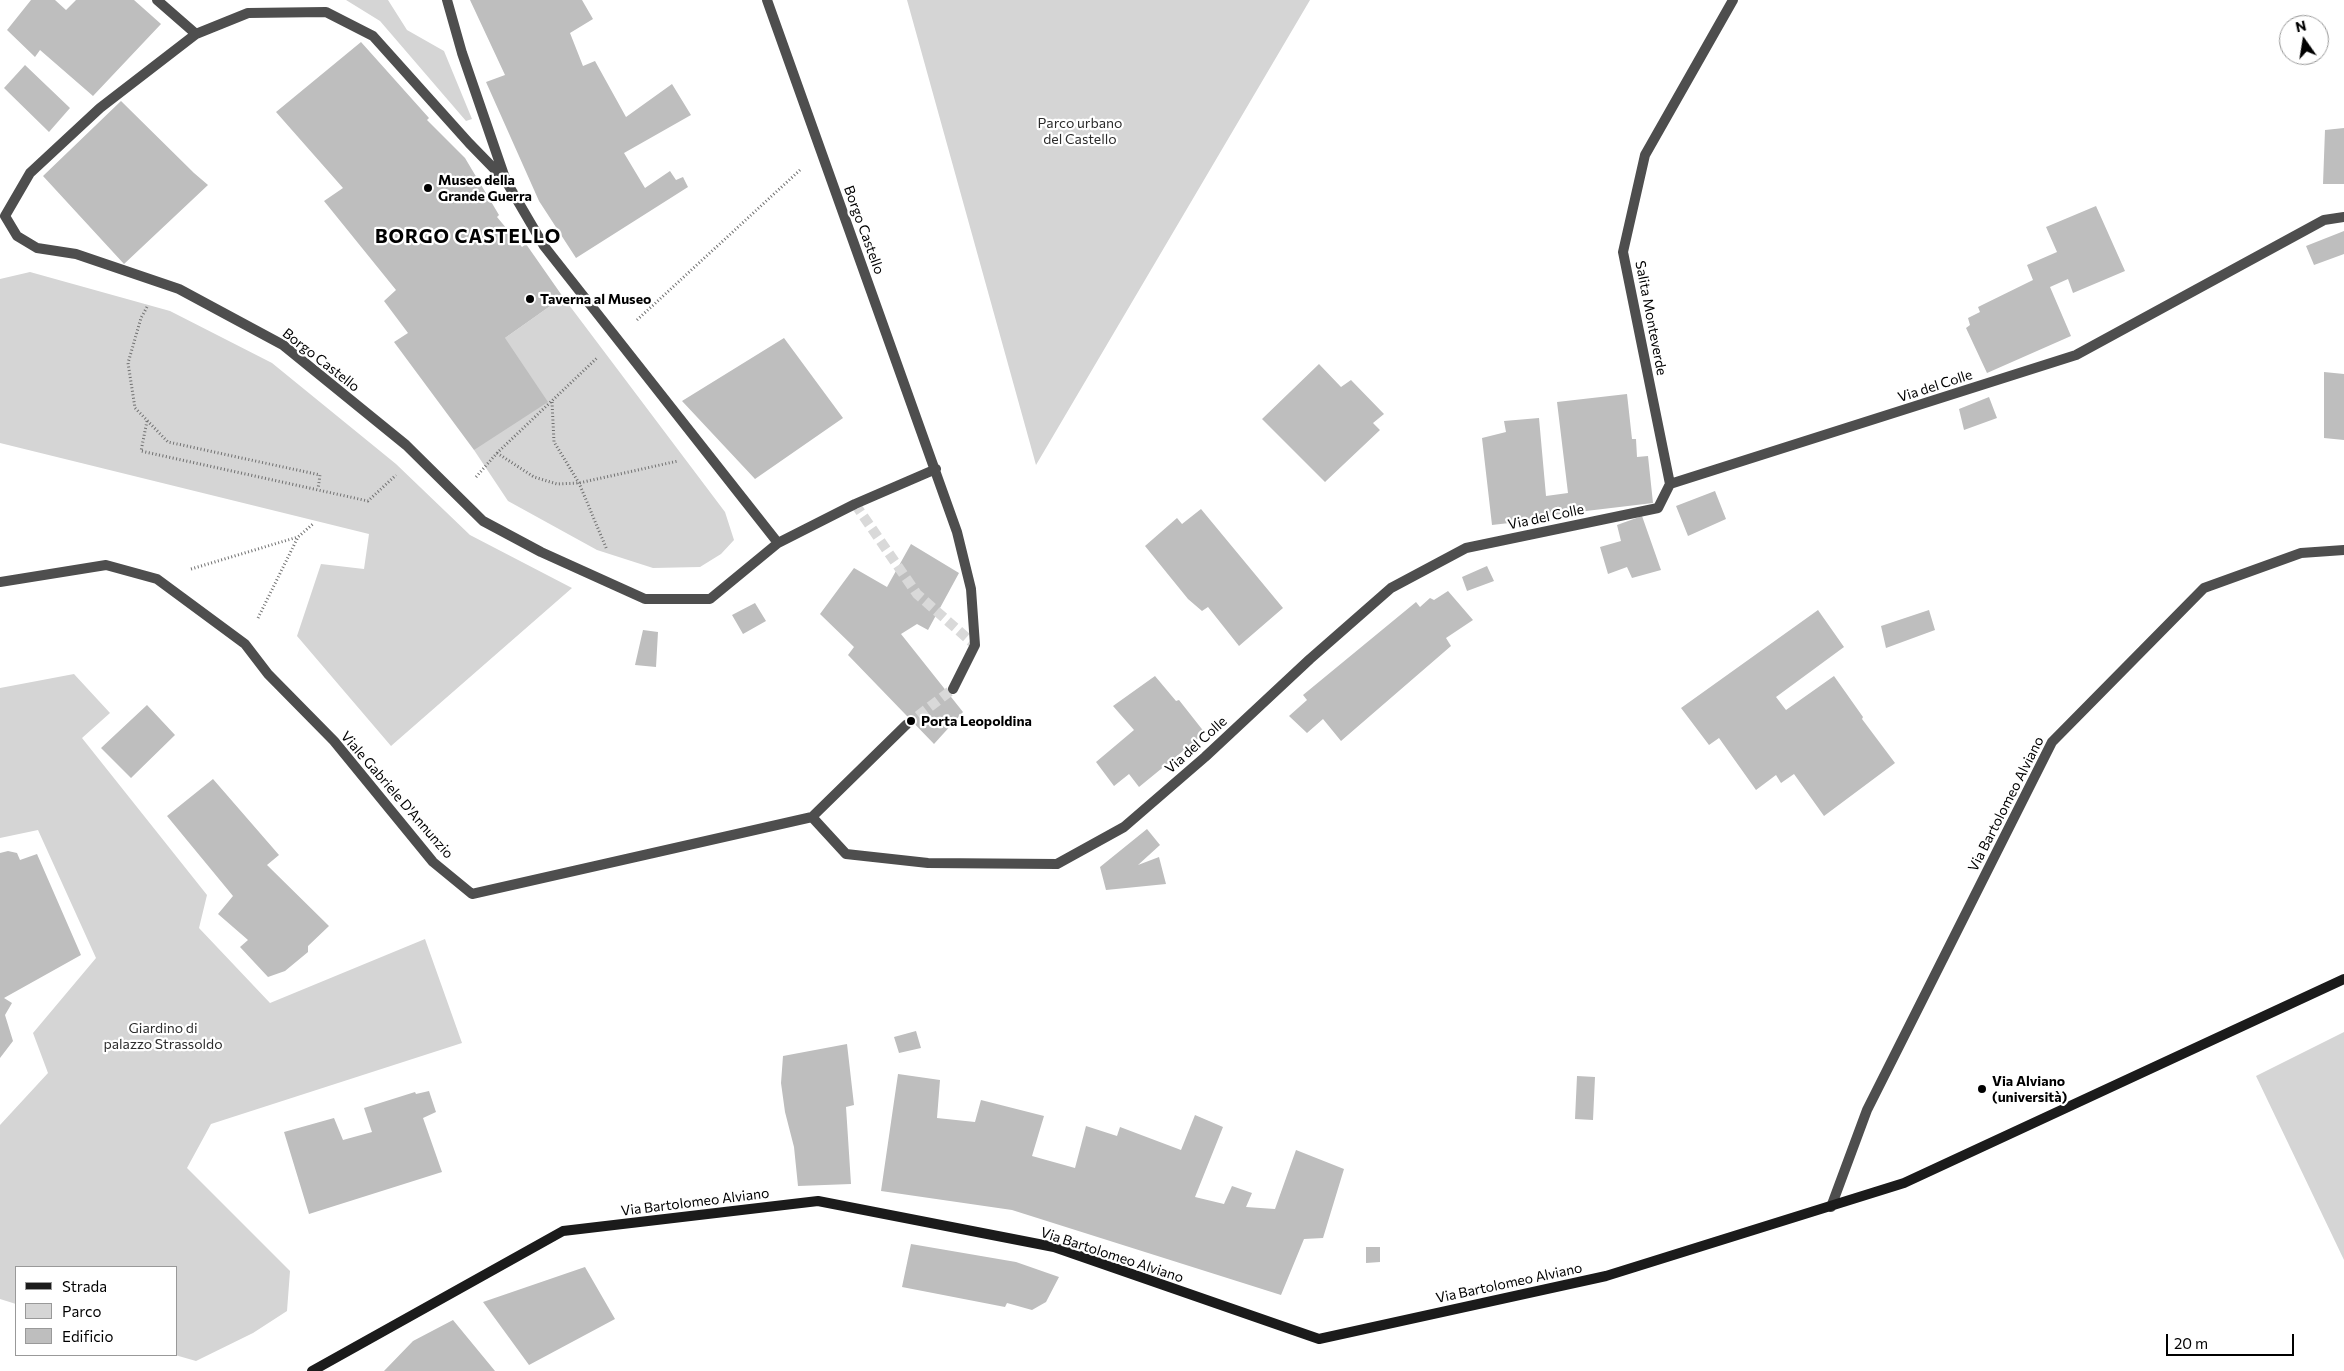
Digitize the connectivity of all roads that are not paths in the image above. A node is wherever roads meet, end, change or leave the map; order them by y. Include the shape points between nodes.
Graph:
1 (157, 0) edge
2 (447, 0) edge
3 (767, 0) edge
4 (1733, 0) edge
5 (196, 34) junction
6 (506, 181) junction
7 (2344, 217) edge
8 (3, 218) edge
9 (936, 469) junction
10 (1670, 484) junction
11 (778, 543) junction
12 (2344, 550) edge
13 (0, 582) edge
14 (953, 689) tunnel mouth
15 (906, 725) tunnel mouth
16 (812, 817) junction
17 (2344, 979) edge
18 (1831, 1207) junction
19 (312, 1371) edge

1 - 5 street
2 - 6 street, Borgo Castello
3 - 9 street, Borgo Castello
4 - 10 street, Salita Monteverde via 1646,155 1623,252
5 - 6 street, Borgo Castello via 248,13 326,12 373,36
5 - 8 street, Borgo Castello via 100,108 30,173
6 - 11 street, Borgo Castello via 544,246
7 - 10 street, Via del Colle via 2324,220 2076,355
8 - 11 street, Borgo Castello via 17,236 36,248 76,254 179,288 283,345 406,445 483,521 541,552 645,599 710,599
9 - 11 street, Borgo Castello via 855,504
9 - 14 street, Borgo Castello via 957,532 971,599 975,645
10 - 16 street, Via del Colle via 1658,508 1466,548 1391,588 1124,827 1057,864 928,864 846,854
12 - 18 street, Via Bartolomeo Alviano via 2301,553 2204,588 2052,742 1867,1110
13 - 16 street, Viale Gabriele D'Annunzio via 106,564 157,579 245,644 268,674 334,741 433,862 472,894
15 - 16 street
17 - 18 main road, Via Bartolomeo Alviano via 1904,1183
18 - 19 main road, Via Bartolomeo Alviano via 1606,1276 1319,1338 1054,1247 818,1202 563,1232

